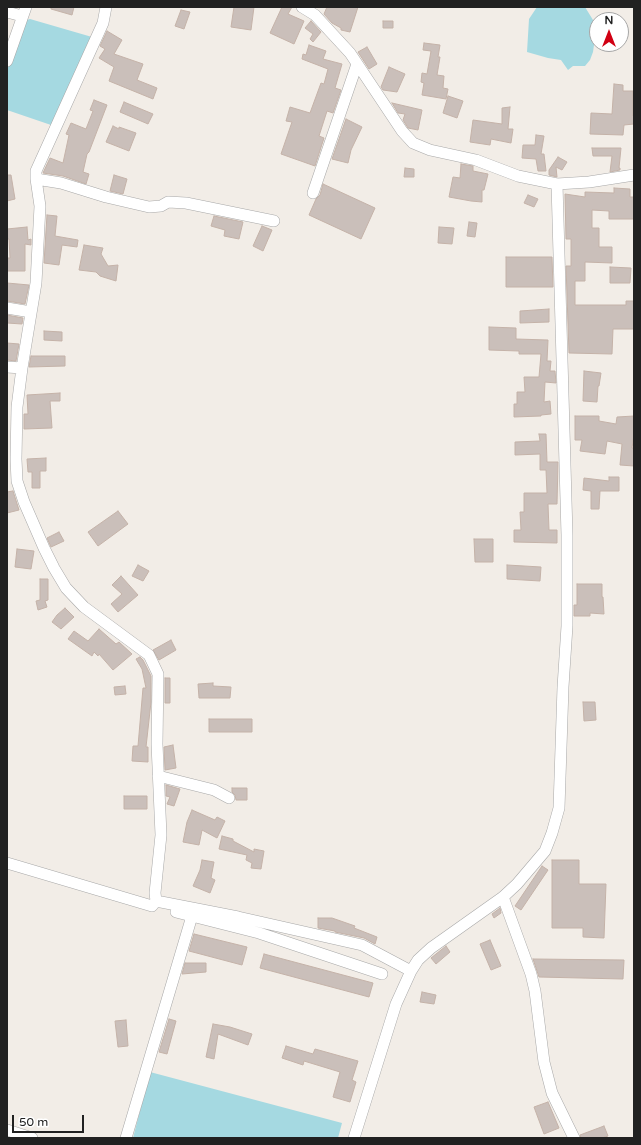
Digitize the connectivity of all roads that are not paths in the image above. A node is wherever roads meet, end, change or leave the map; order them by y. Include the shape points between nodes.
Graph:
1 (106, 7) edge
2 (302, 7) edge
3 (316, 11) edge
4 (7, 12) edge
5 (24, 12) edge
6 (7, 61) edge
7 (357, 64) junction
8 (634, 174) edge
9 (36, 179) junction
10 (557, 184) junction
11 (313, 192) dead end
12 (274, 221) dead end
13 (7, 308) edge
14 (31, 312) junction
15 (7, 367) edge
16 (22, 368) junction
17 (11, 459) edge
18 (158, 776) junction
19 (229, 798) dead end
20 (8, 866) edge
21 (503, 897) junction
22 (154, 904) junction
23 (192, 916) junction
24 (411, 971) junction
25 (382, 974) dead end
26 (7, 1130) edge
27 (32, 1138) edge
28 (126, 1138) edge
29 (354, 1138) edge
30 (574, 1138) edge

1 - 9 street via 103,22 36,171
2 - 3 street
3 - 7 street
4 - 5 street
5 - 6 street
7 - 10 street via 402,131 413,143 430,150 476,160 518,176
7 - 11 street
8 - 10 street via 589,182
9 - 12 street via 61,183 150,207 162,206 168,202 186,203
9 - 14 street via 40,206 36,282
10 - 21 street via 567,535 567,611 559,808 545,851
13 - 14 street
14 - 16 street
15 - 16 street
16 - 17 street
17 - 18 street via 24,502 47,555 66,588 84,607 149,655 154,663 158,674
18 - 19 street via 214,790
18 - 22 street via 161,835
20 - 22 street
21 - 24 street via 431,948
21 - 30 street via 531,974 544,1062 552,1093
22 - 23 street
22 - 24 street via 238,917 362,945
23 - 25 street via 259,933
23 - 28 street
24 - 29 street via 396,1004
26 - 27 street

